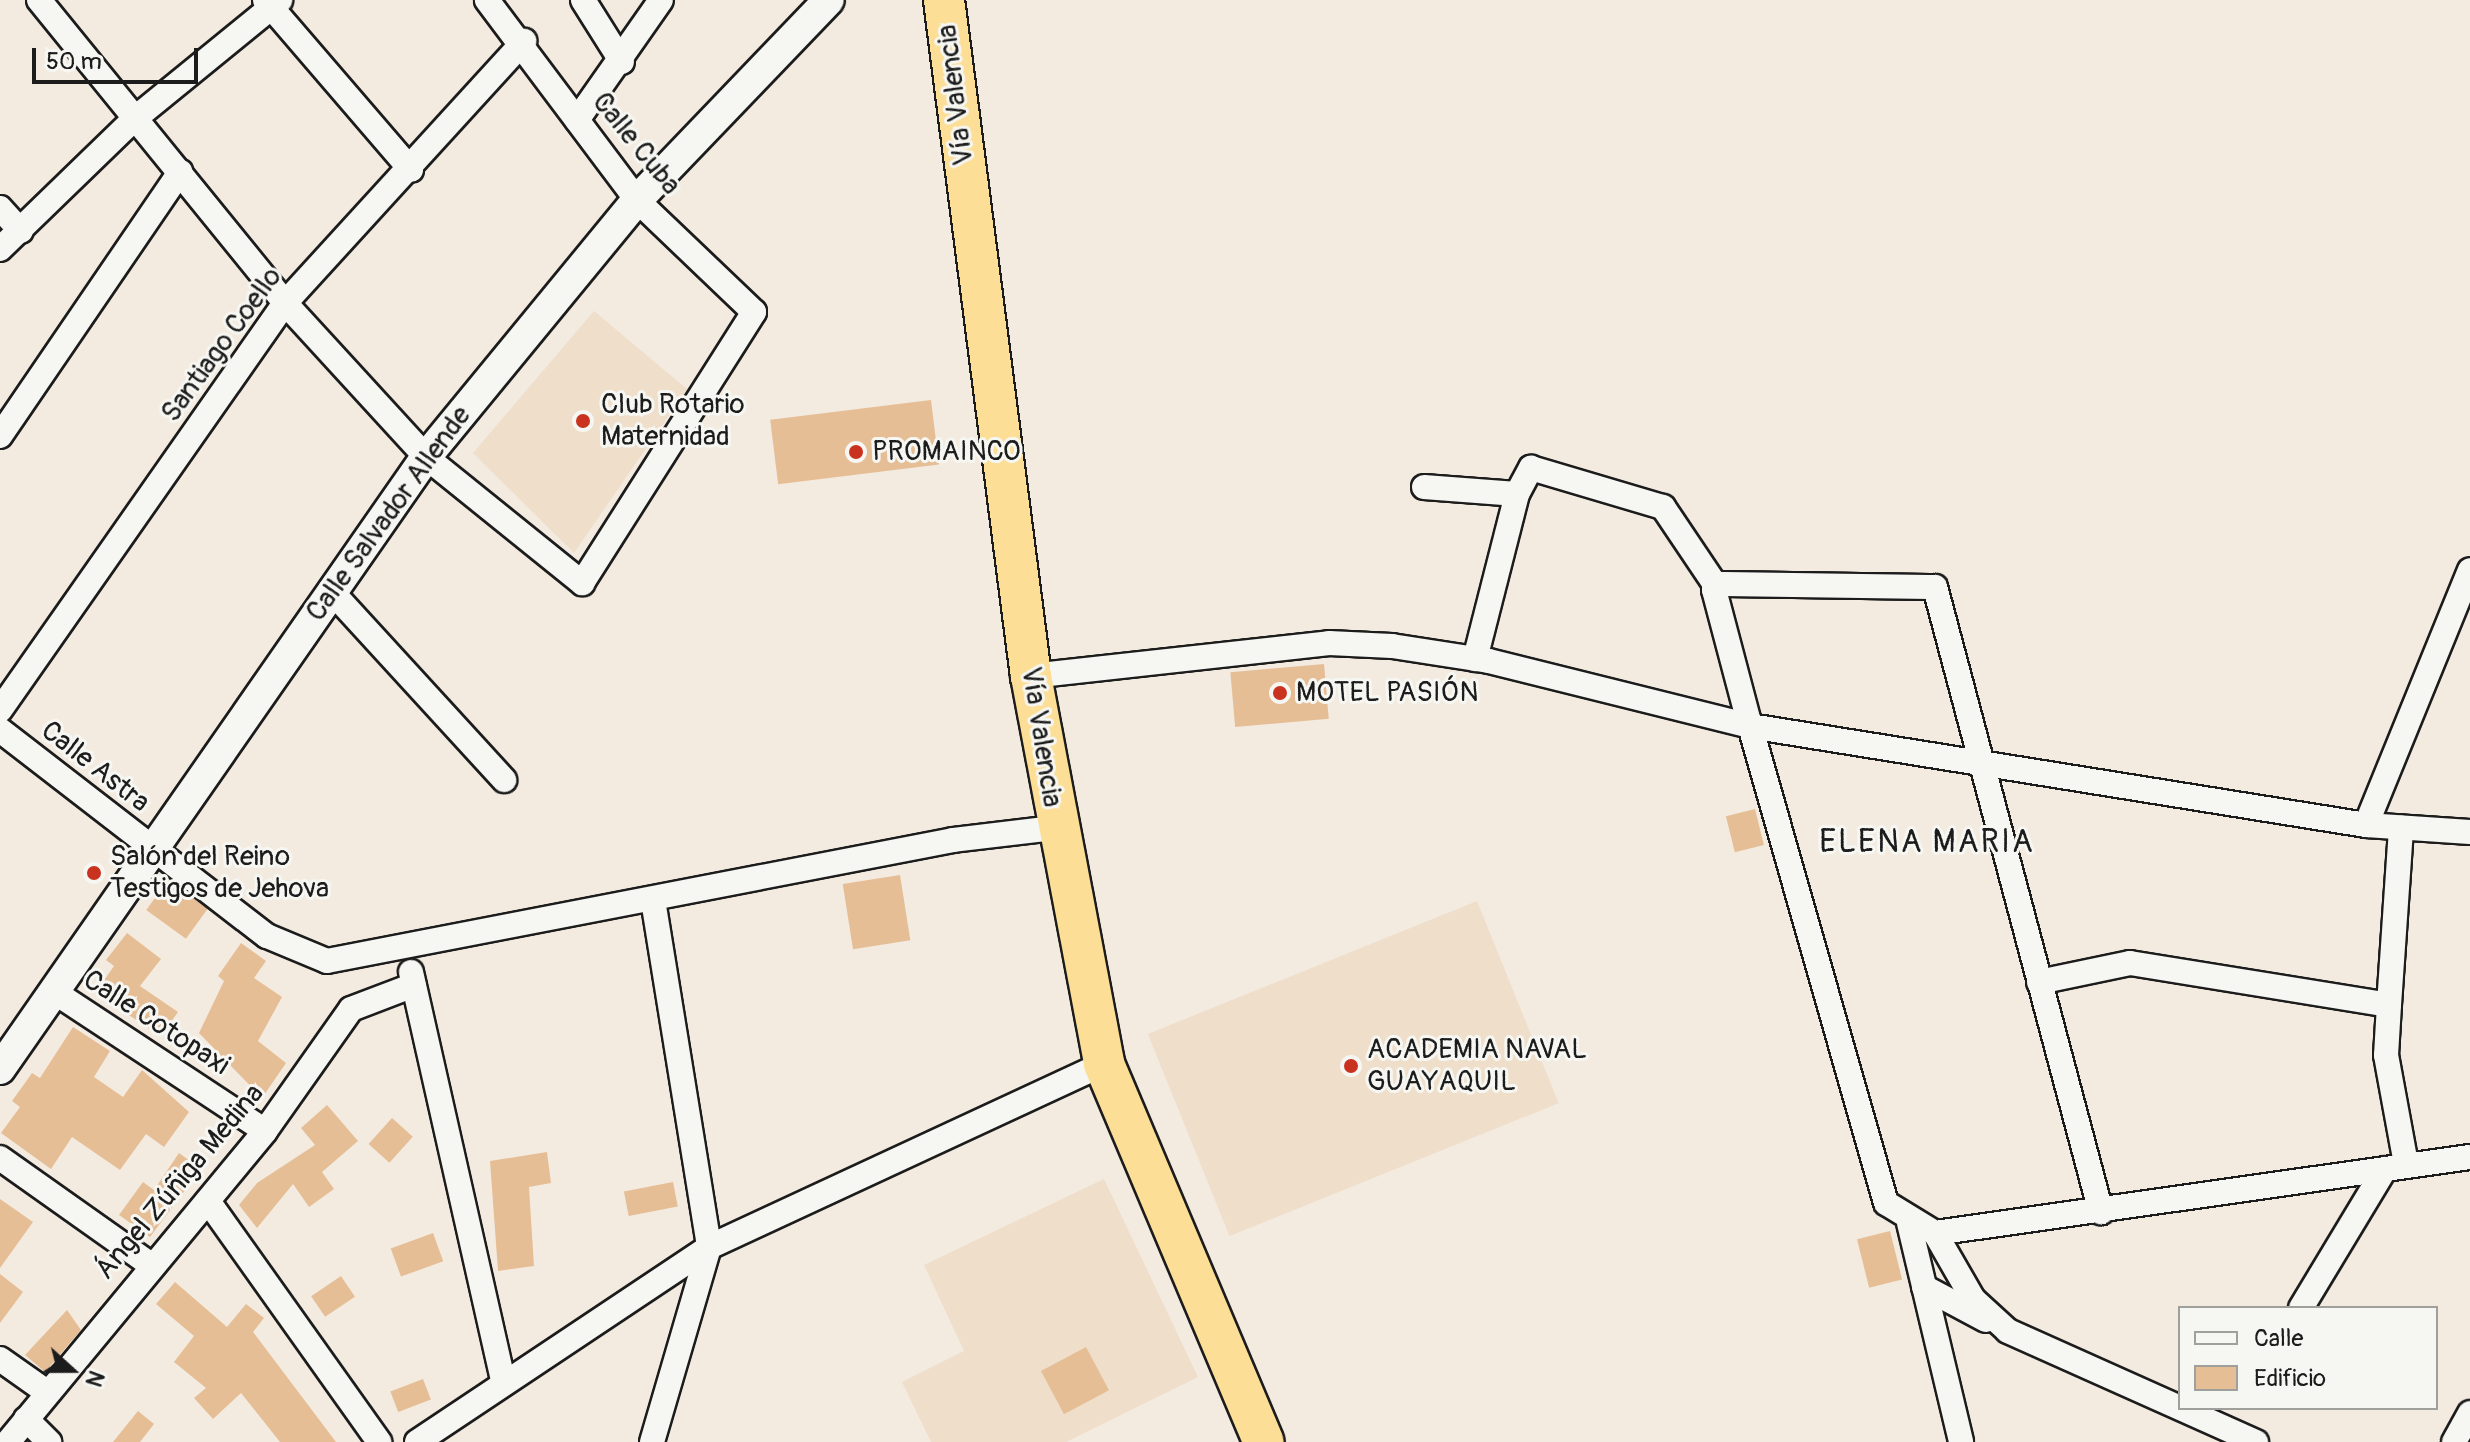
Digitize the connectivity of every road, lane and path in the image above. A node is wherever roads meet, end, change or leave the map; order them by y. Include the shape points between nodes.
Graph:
1 (39, 0) edge
2 (487, 0) edge
3 (583, 0) edge
4 (661, 0) edge
5 (829, 0) edge
6 (944, 0) edge
7 (272, 2) edge
8 (524, 41) junction
9 (622, 62) junction
10 (133, 120) junction
11 (577, 120) junction
12 (411, 170) junction
13 (180, 172) junction
14 (637, 200) junction
15 (0, 208) edge
16 (21, 231) junction
17 (0, 249) edge
18 (285, 303) junction
19 (0, 436) edge
20 (426, 457) junction
21 (1424, 487) dead end
22 (1517, 494) junction
23 (2470, 570) edge
24 (1716, 586) junction
25 (332, 592) junction
26 (2465, 596) edge
27 (1475, 659) junction
28 (1031, 676) junction
29 (0, 710) edge
30 (1750, 726) junction
31 (0, 730) edge
32 (1978, 757) junction
33 (504, 780) dead end
34 (2366, 825) junction
35 (2401, 827) junction
36 (1054, 828) junction
37 (2470, 832) edge
38 (151, 849) junction
39 (653, 900) junction
40 (407, 950) junction
41 (2039, 982) junction
42 (414, 985) junction
43 (53, 991) junction
44 (2389, 1005) junction
45 (1104, 1064) junction
46 (0, 1069) edge
47 (265, 1131) junction
48 (2470, 1157) edge
49 (0, 1158) edge
50 (2395, 1166) junction
51 (208, 1201) junction
52 (2101, 1212) junction
53 (1909, 1223) junction
54 (1935, 1233) junction
55 (709, 1247) junction
56 (151, 1265) junction
57 (1924, 1287) junction
58 (2302, 1306) edge
59 (2008, 1331) junction
60 (0, 1359) edge
61 (503, 1380) junction
62 (44, 1390) junction
63 (2178, 1396) edge
64 (2214, 1410) edge
65 (2470, 1413) edge
66 (2235, 1418) edge
67 (26, 1419) junction
68 (2457, 1441) edge
69 (8, 1442) edge
70 (49, 1442) edge
71 (379, 1442) edge
72 (417, 1442) edge
73 (652, 1442) edge
74 (1264, 1442) edge
75 (1961, 1442) edge
76 (2256, 1442) edge

1 - 10 street
2 - 8 street, Calle Cuba
3 - 9 street
4 - 9 street
5 - 14 street, Calle Salvador Allende
6 - 28 highway, Vía Valencia
7 - 10 street
7 - 12 street
8 - 11 street, Calle Cuba
8 - 12 street, Santiago Coello
9 - 11 street
10 - 13 street
10 - 16 street
11 - 14 street, Calle Cuba
12 - 18 street, Santiago Coello
13 - 18 street
13 - 19 street
14 - 20 street, Calle Salvador Allende
14 - 20 street, Calle Cuba via 754,312 582,583
15 - 16 street
16 - 17 street
18 - 20 street
18 - 29 street, Santiago Coello
20 - 25 street, Calle Salvador Allende
21 - 22 street
22 - 24 street via 1531,468 1663,507
22 - 27 street
23 - 26 street
24 - 30 street
24 - 32 street via 1931,584
25 - 33 street
25 - 38 street, Calle Salvador Allende
26 - 34 street
27 - 28 street via 1329,643
27 - 30 street
28 - 36 highway, Vía Valencia
30 - 32 street
30 - 53 street via 1882,1188
31 - 38 street, Calle Astra
32 - 34 street
32 - 41 street
34 - 35 street
35 - 37 street
35 - 44 street
36 - 39 street, Calle Astra via 953,840
36 - 45 highway, Vía Valencia
38 - 40 street, Calle Astra via 267,936 307,957
38 - 43 street, Calle Salvador Allende
39 - 40 street, Calle Astra
39 - 55 street
40 - 42 street
41 - 44 street via 2130,963
41 - 52 street
42 - 47 street, Ángel Zúñiga Medina via 351,1009
42 - 61 street
43 - 46 street, Calle Salvador Allende
43 - 47 street, Calle Cotopaxi
44 - 50 street via 2386,1055
45 - 55 street
45 - 74 highway, Vía Valencia
47 - 51 street, Ángel Zúñiga Medina
48 - 50 street
49 - 56 street
50 - 52 street
50 - 58 street
51 - 56 street, Ángel Zúñiga Medina
51 - 71 street
52 - 54 street
53 - 54 street
53 - 57 street
54 - 59 street via 1973,1299
55 - 61 street
55 - 73 street
56 - 62 street, Ángel Zúñiga Medina
57 - 59 street
57 - 75 street
59 - 63 street
60 - 62 street
61 - 72 street
62 - 67 street, Ángel Zúñiga Medina
64 - 66 street
65 - 68 street
66 - 76 street
67 - 69 street, Ángel Zúñiga Medina
67 - 70 street

